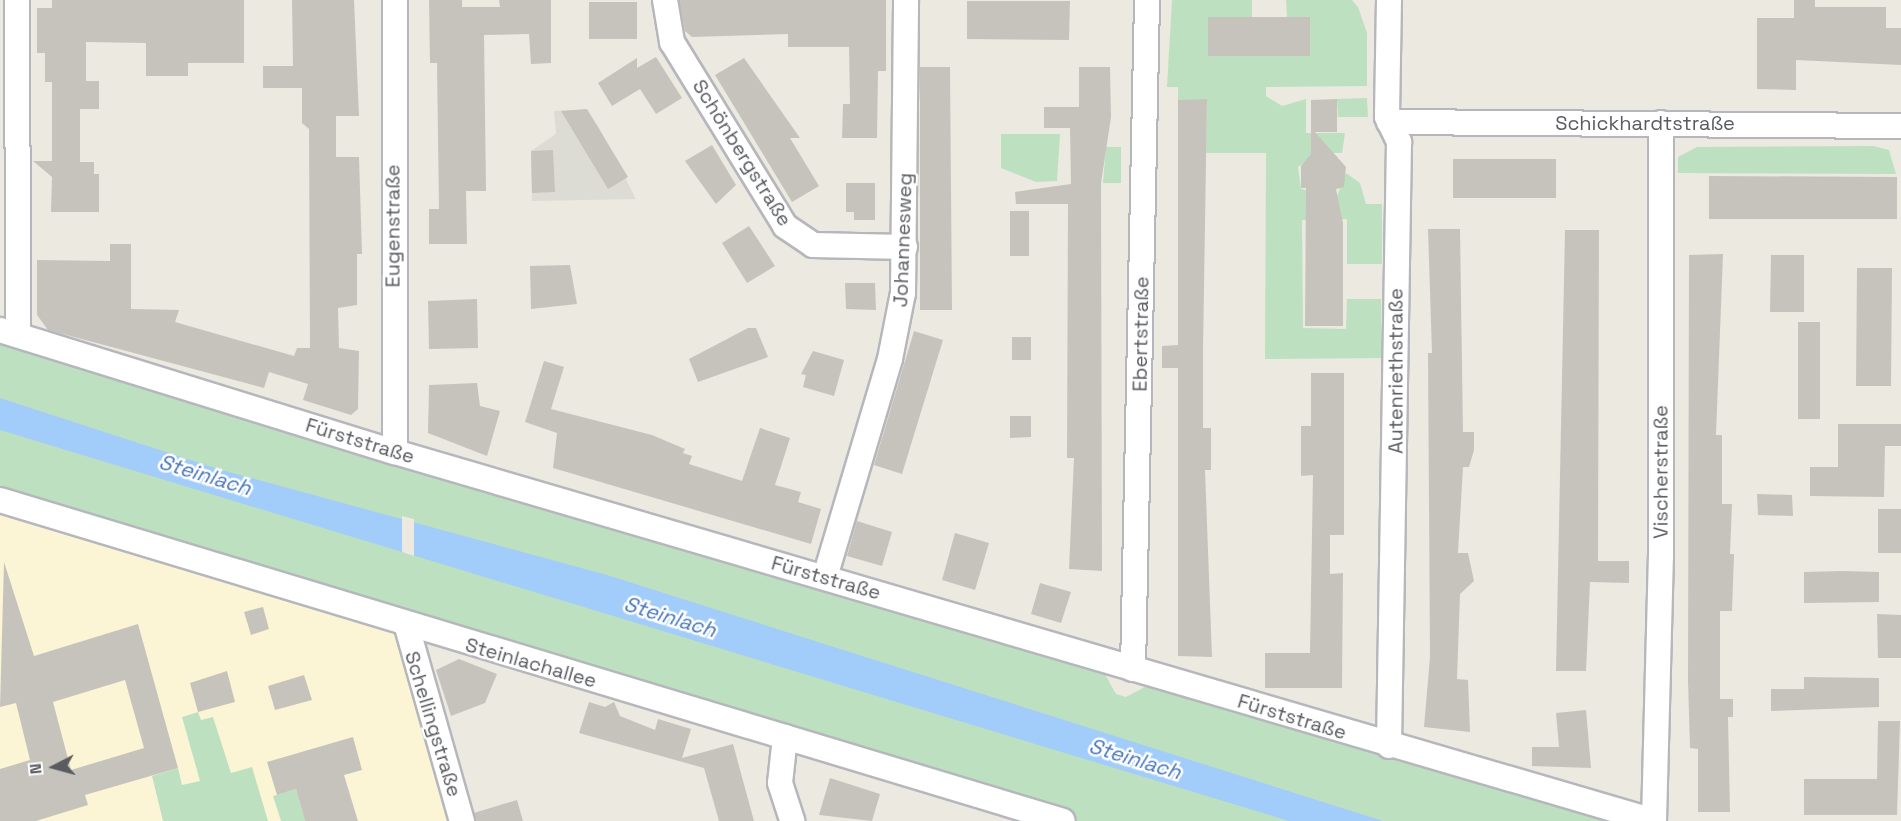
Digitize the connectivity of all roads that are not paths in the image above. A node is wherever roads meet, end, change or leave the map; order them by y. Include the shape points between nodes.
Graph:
1 (17, 0) edge
2 (395, 0) edge
3 (665, 0) edge
4 (906, 0) edge
5 (1147, 0) edge
6 (1389, 0) edge
7 (1389, 122) junction
8 (1661, 123) junction
9 (1901, 126) edge
10 (905, 247) junction
11 (9, 332) edge
12 (395, 453) junction
13 (0, 500) edge
14 (825, 577) junction
15 (407, 627) junction
16 (1133, 669) junction
17 (785, 736) junction
18 (1389, 746) junction
19 (462, 821) edge
20 (792, 821) edge
21 (1063, 821) edge
22 (1654, 821) edge

1 - 11 street
2 - 12 street, Eugenstraße
3 - 10 street, Schönbergstraße via 672,42 785,226 813,245
4 - 10 street, Johannesweg
5 - 16 street, Ebertstraße
6 - 7 street, Autenriethstraße
7 - 8 street, Schickhardtstraße
7 - 18 street, Autenriethstraße via 1399,142
8 - 9 street, Schickhardtstraße
8 - 22 street, Vischerstraße via 1661,556
10 - 14 street, Johannesweg via 895,338
11 - 12 street, Fürststraße
12 - 14 street, Fürststraße
13 - 15 street, Steinlachallee
14 - 16 street, Fürststraße
15 - 17 street, Steinlachallee
15 - 19 street, Schellingstraße
16 - 18 street, Fürststraße
17 - 20 street via 780,783
17 - 21 street, Steinlachallee
18 - 22 street, Fürststraße

